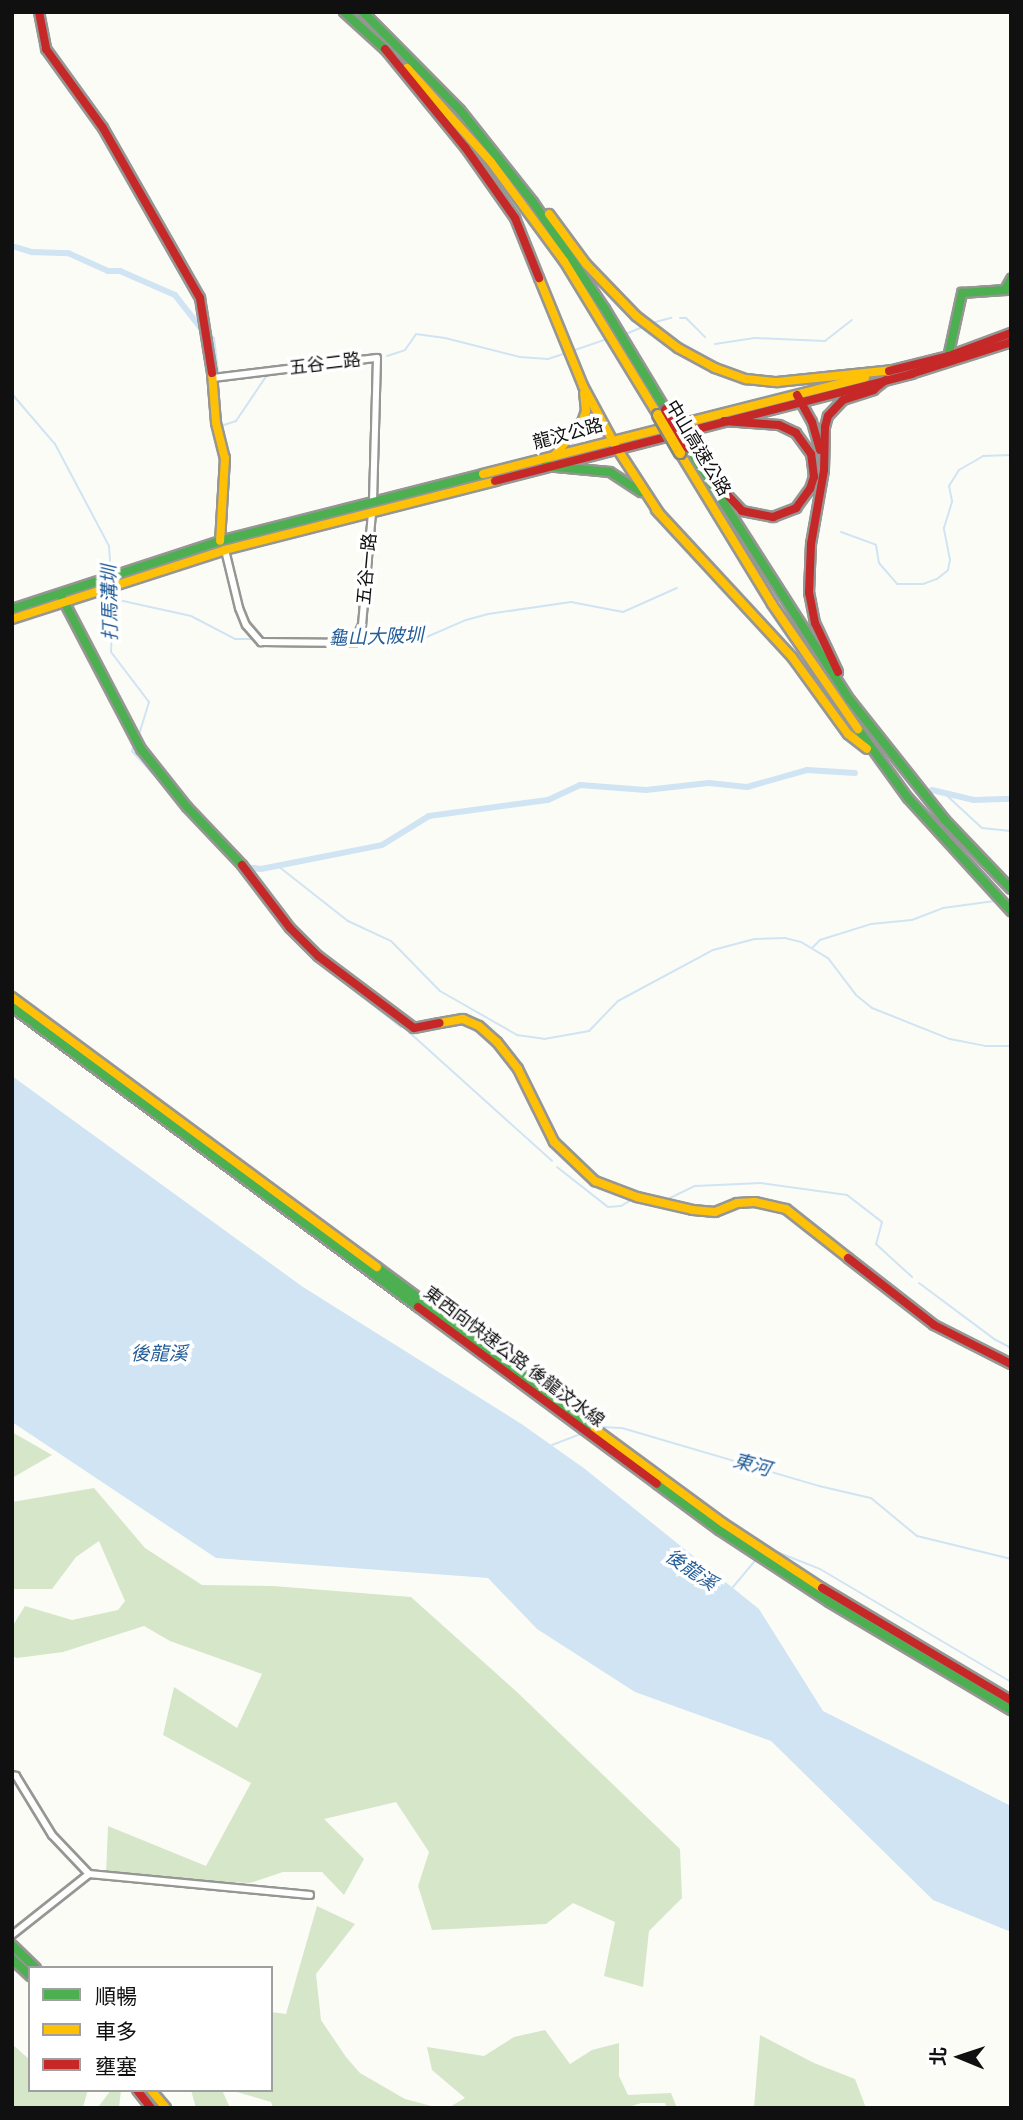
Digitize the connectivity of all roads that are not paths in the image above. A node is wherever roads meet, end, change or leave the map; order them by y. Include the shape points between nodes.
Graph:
1 (39, 12) edge
2 (344, 12) edge
3 (363, 12) edge
4 (385, 49) junction
5 (515, 179) junction
6 (1011, 279) edge
7 (1011, 333) edge
8 (1011, 342) edge
9 (947, 360) junction
10 (894, 370) junction
11 (910, 370) junction
12 (218, 378) junction
13 (886, 380) junction
14 (583, 386) junction
15 (799, 399) junction
16 (662, 413) junction
17 (724, 421) junction
18 (615, 444) junction
19 (684, 450) junction
20 (554, 456) junction
21 (545, 466) junction
22 (702, 470) junction
23 (824, 470) junction
24 (373, 506) junction
25 (659, 513) junction
26 (223, 545) junction
27 (62, 598) junction
28 (12, 609) edge
29 (12, 619) edge
30 (854, 706) junction
31 (877, 757) junction
32 (1011, 889) edge
33 (1011, 911) edge
34 (12, 989) edge
35 (12, 998) edge
36 (12, 1009) edge
37 (64, 1035) junction
38 (1011, 1364) edge
39 (1011, 1700) edge
40 (1011, 1710) edge
41 (12, 1775) edge
42 (89, 1874) junction
43 (310, 1895) dead end
44 (12, 1935) edge
45 (12, 1945) edge
46 (12, 1959) edge
47 (34, 1966) edge
48 (28, 1974) edge
49 (139, 2092) edge
50 (152, 2092) edge
51 (151, 2108) edge
52 (166, 2108) edge

1 - 12 main road via 46,49 94,115 200,298
2 - 4 main road, 中山高速公路
3 - 5 main road, 中山高速公路 via 460,110
4 - 14 main road via 515,218
4 - 16 main road, 中山高速公路 via 451,114 528,211
5 - 10 main road via 636,316 678,348 715,368 746,379 776,382
5 - 16 main road, 中山高速公路 via 605,309
6 - 9 main road via 1005,290 962,293
7 - 9 main road, 龍汶公路
8 - 9 main road, 龍汶公路
9 - 11 main road, 龍汶公路
10 - 11 main road, 龍汶公路
10 - 15 main road, 龍汶公路
11 - 13 main road, 龍汶公路
12 - 24 street, 五谷二路 via 377,358
12 - 26 main road via 216,424 225,458
13 - 15 main road, 龍汶公路
13 - 23 main road via 835,407 825,427
14 - 18 main road
14 - 20 main road via 582,422
15 - 17 main road, 龍汶公路
15 - 18 main road, 龍汶公路
15 - 23 main road via 812,422
16 - 19 main road, 中山高速公路, bridge
17 - 18 main road, 龍汶公路
17 - 22 main road via 779,425 796,433 807,444 814,464 810,489 790,512 761,517 733,504
18 - 20 main road, 龍汶公路
18 - 21 main road, 龍汶公路
18 - 25 main road
19 - 22 main road, 中山高速公路
19 - 31 main road, 中山高速公路 via 806,657
20 - 24 main road, 龍汶公路
21 - 24 main road, 龍汶公路
21 - 25 main road via 610,472 632,485
22 - 30 main road, 中山高速公路
23 - 30 main road via 811,544 809,593 816,623
24 - 26 main road, 龍汶公路
24 - 26 street, 五谷一路 via 362,625 354,643 261,642 239,608
25 - 31 main road via 792,657 848,734
26 - 27 main road, 龍汶公路
27 - 28 main road
27 - 29 main road
27 - 38 main road via 141,749 187,807 251,874 290,928 318,956 414,1028 463,1020 479,1026 518,1069 554,1142 595,1181 693,1210 715,1212 755,1202 786,1209 934,1325
30 - 32 main road, 中山高速公路 via 945,820
31 - 33 main road, 中山高速公路 via 916,808
34 - 37 main road
35 - 37 main road, 東西向快速公路 後龍汶水線
36 - 40 main road, 東西向快速公路 後龍汶水線 via 728,1537
37 - 39 main road, 東西向快速公路 後龍汶水線 via 723,1523 833,1595
41 - 42 street via 52,1835
42 - 43 street
42 - 44 street
45 - 47 main road
46 - 48 main road
49 - 51 main road
50 - 52 main road

